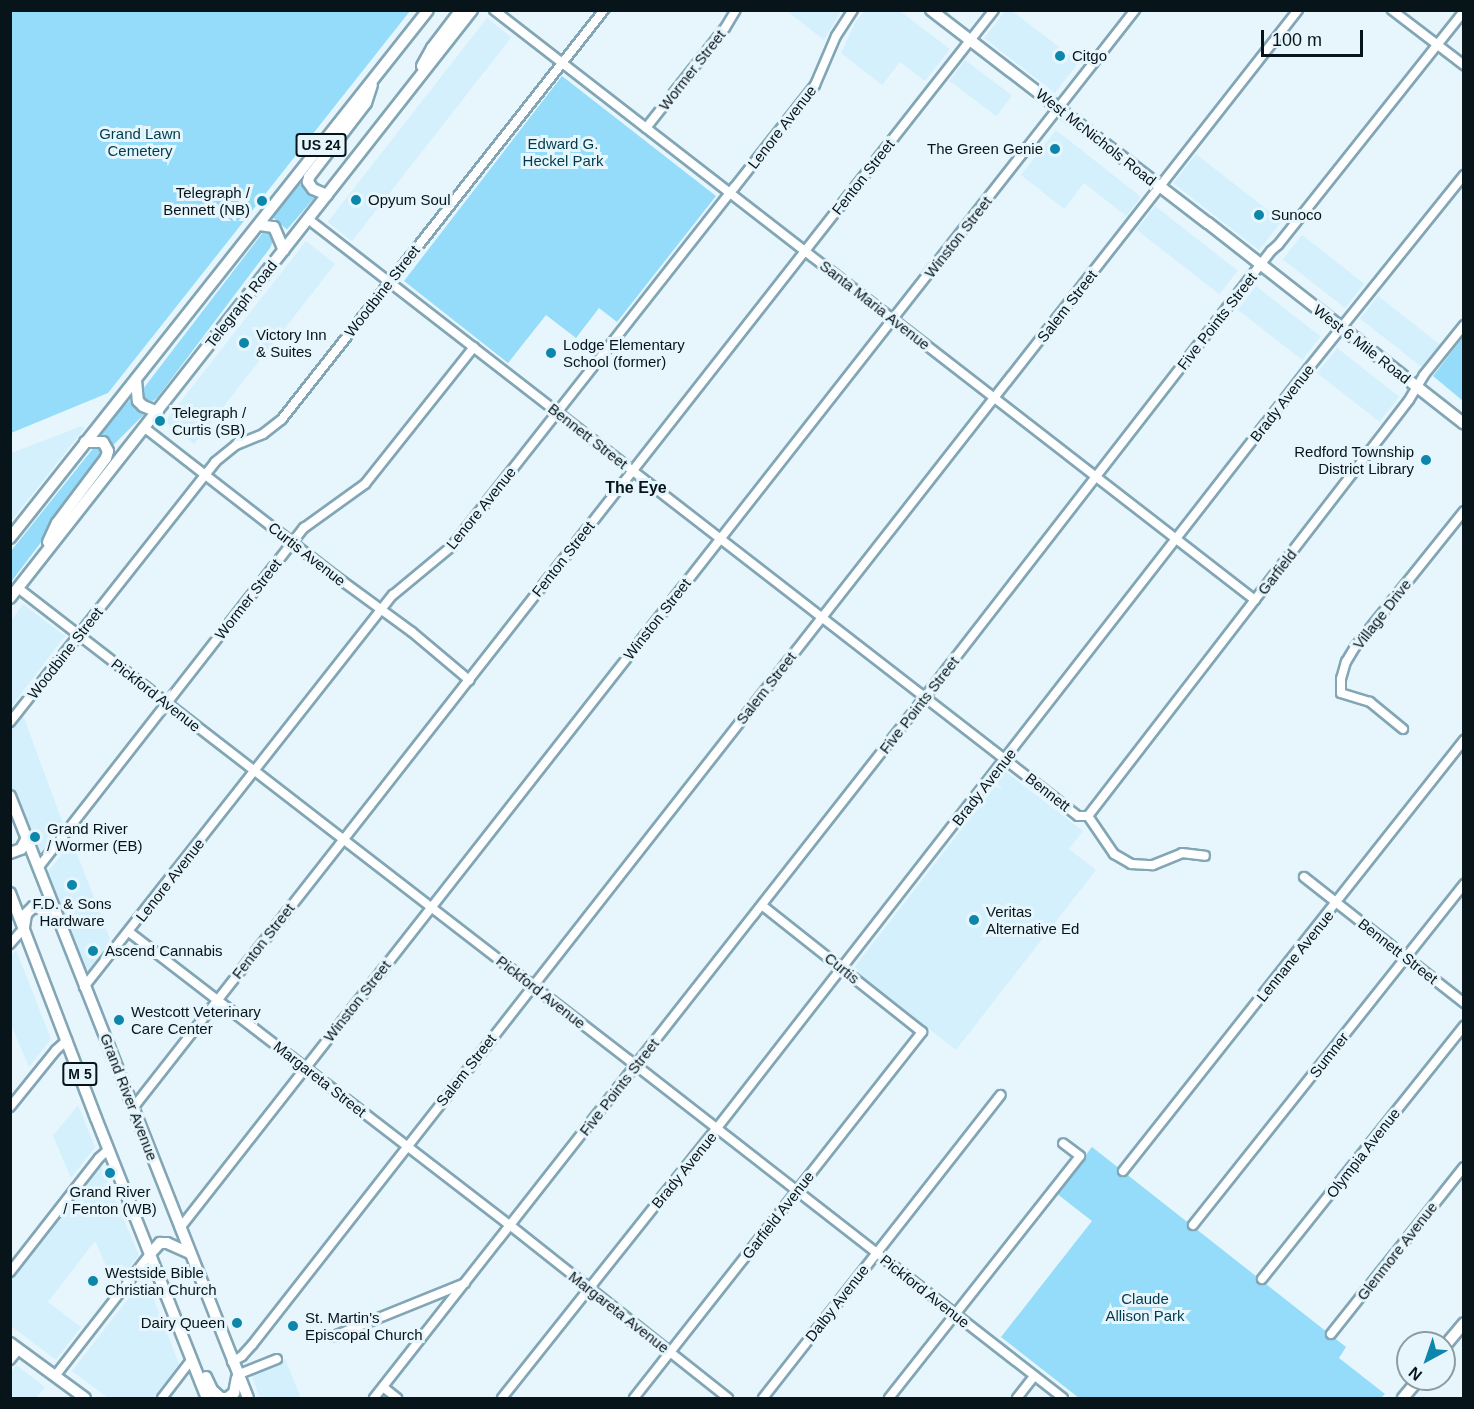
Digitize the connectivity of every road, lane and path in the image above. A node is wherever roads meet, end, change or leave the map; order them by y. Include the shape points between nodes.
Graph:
1 (428, 10) edge
2 (461, 10) edge
3 (472, 10) edge
4 (494, 10) edge
5 (604, 10) edge
6 (736, 10) edge
7 (853, 10) edge
8 (931, 10) edge
9 (993, 10) edge
10 (1135, 10) edge
11 (1298, 10) edge
12 (1392, 10) edge
13 (1464, 11) edge
14 (970, 40) junction
15 (1437, 45) junction
16 (562, 64) junction
17 (1464, 65) edge
18 (375, 77) junction
19 (409, 90) junction
20 (1058, 108) junction
21 (646, 128) junction
22 (1464, 175) edge
23 (1159, 186) junction
24 (730, 193) junction
25 (327, 195) junction
26 (308, 219) junction
27 (258, 225) junction
28 (284, 250) junction
29 (805, 252) junction
30 (1260, 265) junction
31 (390, 282) junction
32 (893, 319) junction
33 (1464, 325) edge
34 (1341, 328) junction
35 (474, 347) junction
36 (136, 380) junction
37 (1416, 387) junction
38 (994, 397) junction
39 (158, 412) junction
40 (558, 412) junction
41 (1464, 424) edge
42 (145, 428) junction
43 (85, 442) junction
44 (633, 470) junction
45 (204, 475) junction
46 (1097, 477) junction
47 (1464, 511) edge
48 (10, 538) edge
49 (721, 538) junction
50 (1177, 540) junction
51 (293, 542) junction
52 (36, 563) junction
53 (18, 588) junction
54 (10, 598) edge
55 (1255, 600) junction
56 (381, 610) junction
57 (822, 617) junction
58 (79, 636) junction
59 (468, 680) junction
60 (926, 696) junction
61 (167, 704) junction
62 (10, 722) edge
63 (1403, 729) dead end
64 (1464, 740) edge
65 (1006, 759) junction
66 (255, 771) junction
67 (10, 796) edge
68 (1088, 816) junction
69 (27, 838) junction
70 (343, 839) junction
71 (10, 853) edge
72 (1204, 856) dead end
73 (38, 868) junction
74 (1304, 877) dead end
75 (1464, 884) edge
76 (10, 892) edge
77 (1337, 903) junction
78 (762, 905) junction
79 (431, 907) junction
80 (57, 918) junction
81 (24, 928) junction
82 (129, 932) junction
83 (10, 944) edge
84 (1406, 958) junction
85 (843, 968) junction
86 (533, 985) junction
87 (84, 987) junction
88 (217, 1000) junction
89 (1464, 1003) edge
90 (1464, 1026) edge
91 (922, 1032) joint
92 (67, 1040) junction
93 (636, 1065) junction
94 (306, 1068) junction
95 (1001, 1095) dead end
96 (10, 1107) edge
97 (133, 1108) junction
98 (717, 1128) junction
99 (1064, 1143) dead end
100 (407, 1146) junction
101 (108, 1150) junction
102 (1464, 1167) edge
103 (1123, 1171) dead end
104 (797, 1191) junction
105 (1194, 1225) dead end
106 (510, 1226) junction
107 (180, 1228) junction
108 (876, 1252) junction
109 (189, 1253) junction
110 (150, 1254) junction
111 (10, 1272) edge
112 (1262, 1279) dead end
113 (466, 1283) junction
114 (588, 1288) junction
115 (955, 1314) junction
116 (1331, 1334) dead end
117 (334, 1336) dead end
118 (15, 1346) edge
119 (670, 1353) junction
120 (192, 1359) junction
121 (277, 1359) dead end
122 (10, 1360) edge
123 (232, 1362) junction
124 (237, 1375) junction
125 (1034, 1376) junction
126 (55, 1377) junction
127 (383, 1388) junction
128 (85, 1398) edge
129 (162, 1398) edge
130 (207, 1398) edge
131 (248, 1398) edge
132 (374, 1398) edge
133 (397, 1398) edge
134 (502, 1398) edge
135 (634, 1398) edge
136 (728, 1398) edge
137 (763, 1398) edge
138 (889, 1398) edge
139 (1017, 1398) edge
140 (1063, 1398) edge

1 - 18 main road, US 24
2 - 19 main road via 432,48
3 - 19 main road, Telegraph Road / US 24
4 - 16 street, Santa Maria Avenue
5 - 16 street, Woodbine Street
6 - 21 street, Wormer Street
7 - 24 street, Lenore Avenue via 836,36 815,85
8 - 14 main road, West McNichols Road
9 - 14 street, Fenton Street
10 - 20 street, Winston Street
11 - 23 street, Salem Street
12 - 15 street
13 - 15 street, Five Points Street
14 - 20 main road, West McNichols Road
14 - 29 street, Fenton Street
15 - 17 street
15 - 30 street, Five Points Street
16 - 21 street, Santa Maria Avenue
16 - 31 street, Woodbine Street
18 - 25 main road via 366,102 309,177 313,189
18 - 27 main road, US 24
19 - 25 main road, Telegraph Road / US 24
20 - 23 main road, West McNichols Road
20 - 32 street, Winston Street
21 - 24 street, Santa Maria Avenue
22 - 34 street, Brady Avenue
23 - 30 main road, West McNichols Road
23 - 38 street, Salem Street
24 - 29 street, Santa Maria Avenue
24 - 40 street, Lenore Avenue
25 - 26 main road, Telegraph Road / US 24
26 - 28 main road, Telegraph Road / US 24
26 - 31 street, Bennett Street
27 - 28 main road via 274,227
27 - 36 main road, US 24
28 - 39 main road, Telegraph Road / US 24
29 - 32 street, Santa Maria Avenue
29 - 44 street, Fenton Street
30 - 34 main road, West 6 Mile Road
30 - 46 street, Five Points Street
31 - 35 street, Bennett Street
31 - 45 street, Woodbine Street via 282,419 263,434 226,452
32 - 38 street, Santa Maria Avenue
32 - 49 street, Winston Street
33 - 37 street, Garfield
34 - 37 main road, West 6 Mile Road
34 - 50 street, Brady Avenue
35 - 40 street, Bennett Street
35 - 51 street, Wormer Street via 365,484 347,500 313,519
36 - 39 main road via 138,401
36 - 43 main road, US 24
37 - 41 main road, West 6 Mile Road
37 - 55 street, Garfield
38 - 46 street, Santa Maria Avenue
38 - 57 street, Salem Street
39 - 42 main road, Telegraph Road / US 24
40 - 44 street, Bennett Street
40 - 56 street, Lenore Avenue via 452,546 401,587
42 - 45 street, Curtis Avenue
42 - 52 main road, Telegraph Road / US 24
43 - 48 main road, US 24
43 - 52 main road via 104,442 106,458 57,523
44 - 49 street, Bennett Street
44 - 59 street, Fenton Street
45 - 51 street, Curtis Avenue
45 - 58 street, Woodbine Street
46 - 50 street, Santa Maria Avenue
46 - 60 street, Five Points Street
47 - 63 street, Village Drive via 1355,647 1341,679 1341,693 1370,702
49 - 57 street, Bennett Street
49 - 79 street, Winston Street
50 - 55 street, Santa Maria Avenue
50 - 65 street, Brady Avenue
51 - 56 street, Curtis Avenue
51 - 61 street, Wormer Street
52 - 53 main road, Telegraph Road / US 24
53 - 54 main road, Telegraph Road / US 24
53 - 58 street, Pickford Avenue
55 - 68 street, Garfield
56 - 59 street, Curtis Avenue
56 - 66 street, Lenore Avenue
57 - 60 street, Bennett Street
57 - 86 street, Salem Street
58 - 61 street, Pickford Avenue
58 - 62 street, Woodbine Street
59 - 70 street, Fenton Street
60 - 65 street, Bennett
60 - 78 street, Five Points Street
61 - 66 street, Pickford Avenue
61 - 73 street, Wormer Street
64 - 77 street, Lennane Avenue
65 - 68 street, Bennett via 1078,816
65 - 85 street, Brady Avenue
66 - 70 street, Pickford Avenue
66 - 82 street, Lenore Avenue
67 - 69 main road, Grand River Avenue / M 5
68 - 72 street via 1114,854 1131,864 1153,866 1182,853
69 - 71 main road via 21,849
69 - 73 main road, Grand River Avenue / M 5
70 - 79 street, Pickford Avenue
70 - 88 street, Fenton Street
73 - 80 main road, Grand River Avenue / M 5
74 - 77 street, Bennett Street
75 - 84 street, Sumner
76 - 81 main road, M 5
77 - 84 street, Bennett Street
77 - 103 street, Lennane Avenue
78 - 85 street, Curtis
78 - 93 street, Five Points Street
79 - 86 street, Pickford Avenue
79 - 94 street, Winston Street
80 - 81 main road via 33,907 26,914
80 - 87 main road, Grand River Avenue / M 5
81 - 83 street
81 - 92 main road, M 5
82 - 87 street, Lenore Avenue
82 - 88 street, Margareta Street
84 - 89 street, Bennett Street
84 - 105 street, Sumner
85 - 91 street, Curtis
85 - 98 street, Brady Avenue
86 - 93 street, Pickford Avenue
86 - 100 street, Salem Street
87 - 97 main road, Grand River Avenue / M 5
88 - 94 street, Margareta Street
88 - 97 street, Fenton Street
90 - 112 street, Olympia Avenue
91 - 104 street, Garfield Avenue
92 - 96 street
92 - 101 main road, M 5
93 - 98 street, Pickford Avenue
93 - 106 street, Five Points Street
94 - 100 street, Margareta Street
94 - 107 street, Winston Street
95 - 108 street, Dalby Avenue
97 - 107 main road, Grand River Avenue / M 5
98 - 104 street, Pickford Avenue
98 - 114 street, Brady Avenue
99 - 115 street via 1080,1156
100 - 106 street, Margareta Street
100 - 123 street, Salem Street via 242,1356
101 - 110 main road, M 5
101 - 111 street
102 - 116 street, Glenmore Avenue
104 - 108 street, Pickford Avenue
104 - 119 street, Garfield Avenue
106 - 113 street, Five Points Street
106 - 114 street, Margareta Avenue
107 - 109 main road, Grand River Avenue / M 5
108 - 115 street, Pickford Avenue
108 - 137 street, Dalby Avenue
109 - 110 main road via 160,1243
109 - 123 main road, Grand River Avenue / M 5
110 - 120 main road, M 5
110 - 126 street
113 - 117 street
113 - 127 street, Five Points Street
114 - 119 street, Margareta Avenue
114 - 134 street, Brady Avenue
115 - 125 street, Pickford Avenue
115 - 138 street
118 - 122 street
118 - 126 main road
119 - 135 street, Garfield Avenue
119 - 136 street, Margareta Avenue
120 - 124 main road via 221,1398 234,1393
120 - 129 street
120 - 130 main road, M 5
121 - 124 street
123 - 124 main road, Grand River Avenue / M 5
124 - 131 main road, Grand River Avenue / M 5
125 - 139 street
125 - 140 street, Pickford Avenue
126 - 128 main road
127 - 132 street, Five Points Street
127 - 133 street

